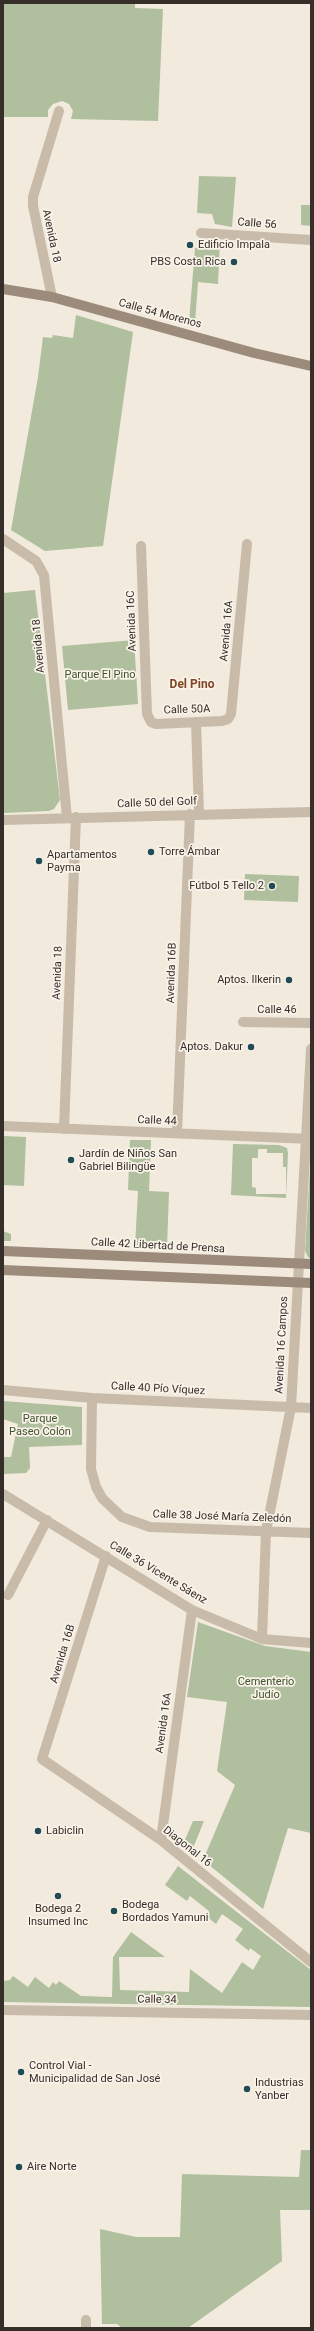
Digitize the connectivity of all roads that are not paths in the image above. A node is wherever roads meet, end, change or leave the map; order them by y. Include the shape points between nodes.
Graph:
1 (59, 111) dead end
2 (201, 232) dead end
3 (311, 240) edge
4 (3, 289) edge
5 (52, 297) junction
6 (311, 366) edge
7 (3, 539) edge
8 (247, 544) dead end
9 (141, 546) dead end
10 (149, 719) joint
11 (228, 719) joint
12 (196, 722) junction
13 (311, 812) edge
14 (195, 814) junction
15 (71, 818) junction
16 (3, 820) edge
17 (243, 1022) dead end
18 (311, 1023) edge
19 (311, 1049) edge
20 (3, 1126) edge
21 (64, 1129) junction
22 (177, 1133) junction
23 (308, 1139) edge
24 (3, 1251) edge
25 (298, 1264) junction
26 (311, 1264) edge
27 (3, 1270) edge
28 (297, 1283) junction
29 (311, 1283) edge
30 (3, 1390) edge
31 (92, 1398) junction
32 (291, 1407) junction
33 (311, 1408) edge
34 (3, 1496) edge
35 (47, 1520) junction
36 (266, 1531) junction
37 (311, 1533) edge
38 (106, 1556) junction
39 (8, 1595) dead end
40 (192, 1610) junction
41 (262, 1639) junction
42 (311, 1643) edge
43 (42, 1759) joint
44 (161, 1840) junction
45 (311, 1962) edge
46 (3, 2010) edge
47 (311, 2014) edge

1 - 5 street, Avenida 18 via 33,197
2 - 3 street, Calle 56
4 - 5 main road, Calle 54 Morenos
5 - 6 main road, Calle 54 Morenos via 254,353
7 - 15 street, Avenida 18 via 28,555 40,568 46,585
8 - 11 street, Avenida 16A via 233,710
9 - 10 street, Avenida 16C
10 - 12 street, Calle 50A via 156,724
11 - 12 street, Calle 50A
12 - 14 street, Avenida 16B
13 - 14 street, Calle 50 del Golf
14 - 15 street, Calle 50 del Golf
14 - 22 street, Avenida 16B
15 - 16 street, Calle 50 del Golf
15 - 21 street, Avenida 18
17 - 18 street, Calle 46
19 - 23 street, Avenida 16 Campos
20 - 21 street, Calle 44
21 - 22 street, Calle 44
22 - 23 street, Calle 44
23 - 25 street, Avenida 16 Campos
24 - 25 main road, Calle 42 Libertad de Prensa
25 - 26 main road, Calle 42 Libertad de Prensa
25 - 28 street, Avenida 16 Campos
27 - 28 main road
28 - 29 main road
28 - 32 street, Avenida 16 Campos
30 - 31 street, Calle 40 Pío Víquez
31 - 32 street, Calle 40 Pío Víquez
31 - 36 street, Calle 38 José María Zeledón via 91,1469 96,1487 112,1510 122,1517 150,1527
32 - 33 street, Calle 40 Pío Víquez
32 - 36 street, Avenida 16 Campos
34 - 35 street, Calle 36 Vicente Sáenz
35 - 38 street, Calle 36 Vicente Sáenz
35 - 39 street
36 - 37 street, Calle 38 José María Zeledón
36 - 41 street, Avenida 16 Campos
38 - 40 street, Calle 36 Vicente Sáenz
38 - 43 street, Avenida 16B
40 - 41 street, Calle 36 Vicente Sáenz
40 - 44 street, Avenida 16A
41 - 42 street, Calle 36 Vicente Sáenz
43 - 44 street, Diagonal 16
44 - 45 street, Diagonal 16
46 - 47 street, Calle 34

